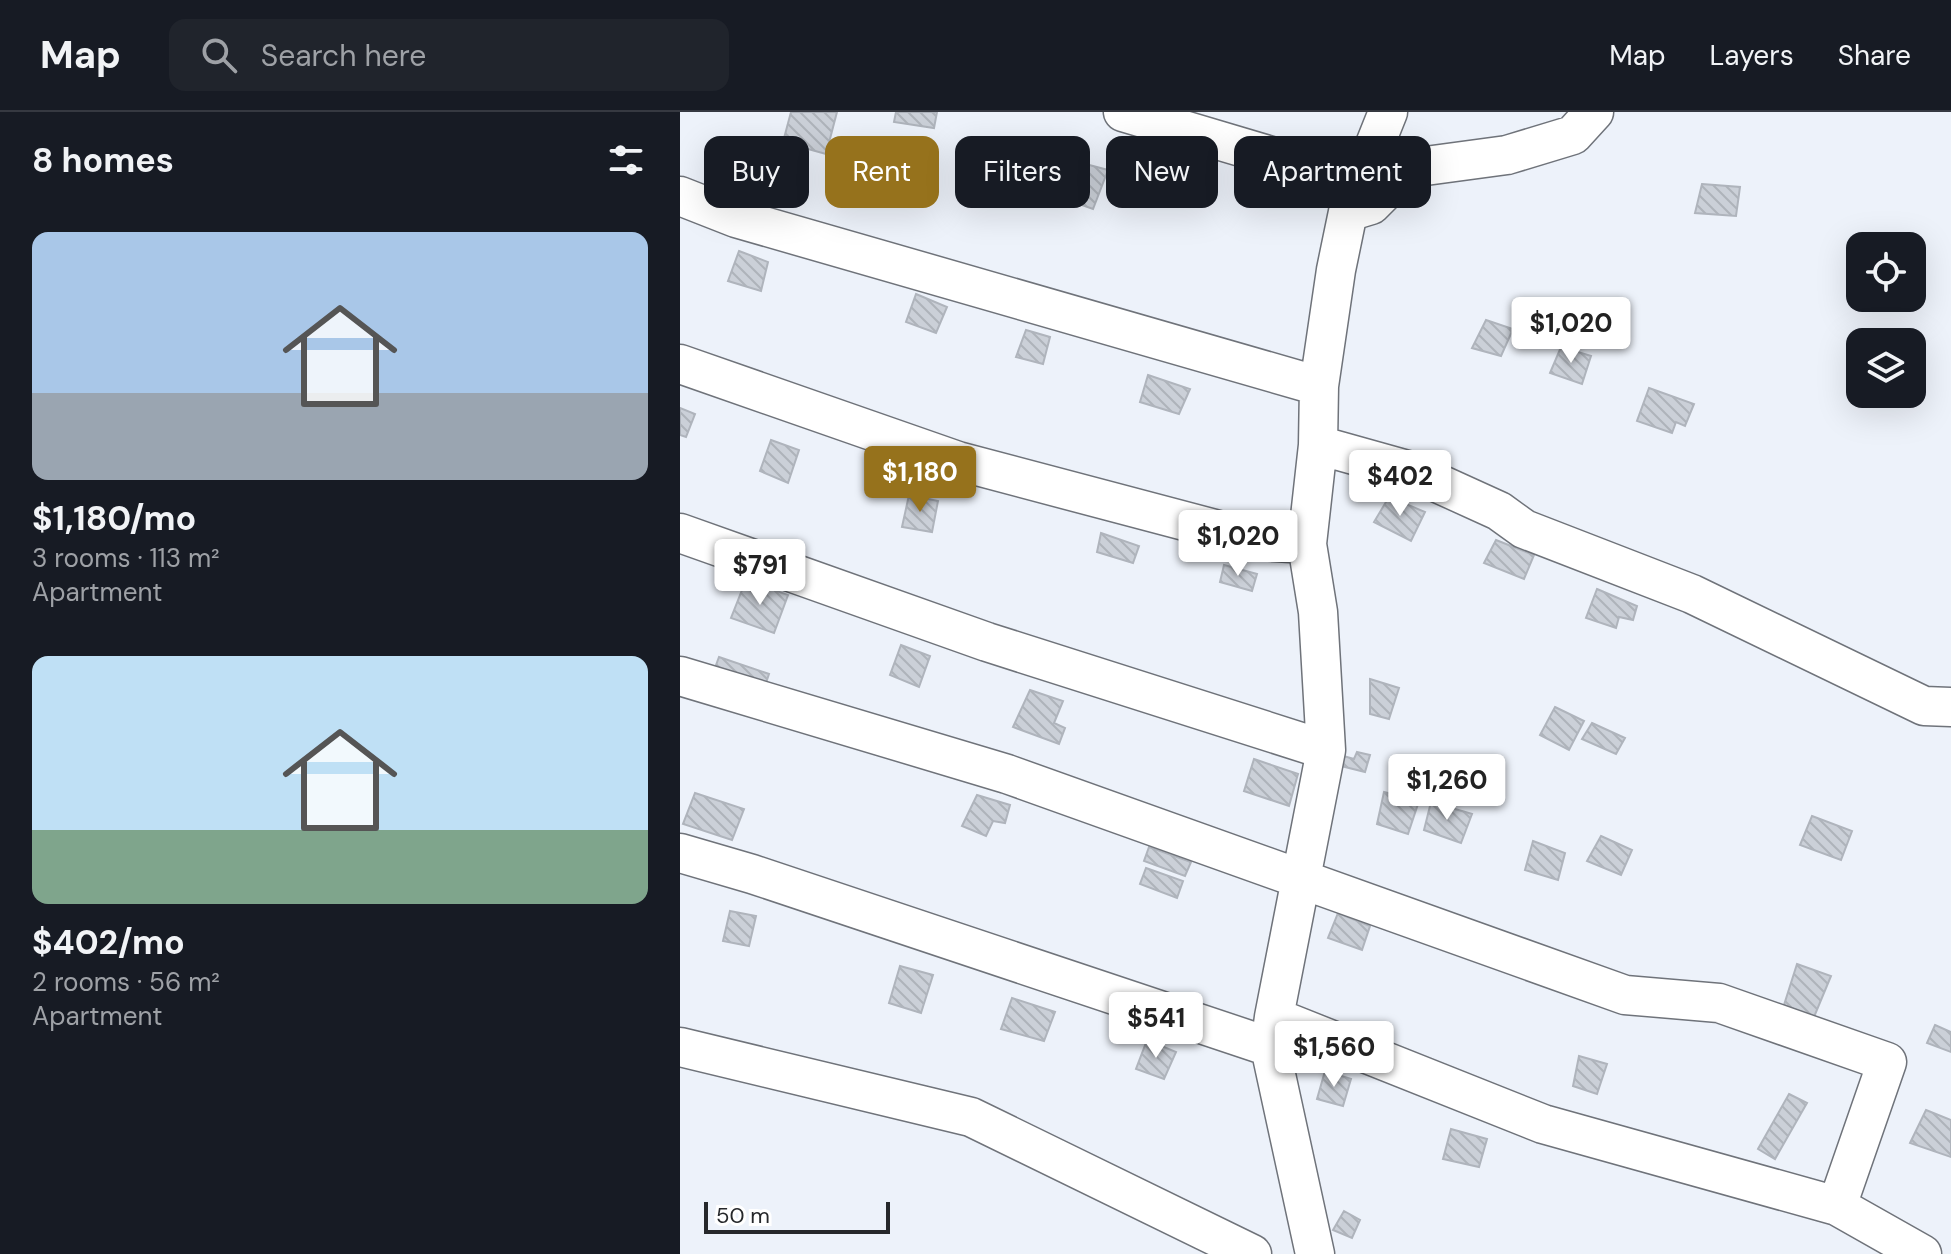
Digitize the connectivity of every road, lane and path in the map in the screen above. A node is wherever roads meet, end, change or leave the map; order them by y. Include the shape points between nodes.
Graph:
1 (1123, 112) edge
2 (1388, 112) edge
3 (1594, 112) edge
4 (1378, 136) edge
5 (1234, 153) edge
6 (1431, 165) edge
7 (680, 196) edge
8 (1350, 208) edge
9 (680, 364) edge
10 (1319, 386) junction
11 (1318, 445) junction
12 (680, 533) edge
13 (1307, 544) junction
14 (680, 676) edge
15 (1951, 707) edge
16 (1326, 750) junction
17 (680, 853) edge
18 (1301, 881) junction
19 (1272, 1032) junction
20 (680, 1047) edge
21 (1837, 1206) junction
22 (1252, 1254) edge
23 (1315, 1254) edge
24 (1922, 1254) edge

1 - 5 street
2 - 4 street
3 - 6 street via 1573,135 1507,155
7 - 10 street via 751,222
8 - 10 street
9 - 13 street via 958,461 1260,541
10 - 11 street
11 - 13 street
11 - 15 street via 1411,471 1499,511 1524,529 1692,594 1924,706
12 - 16 street via 987,642
13 - 16 street via 1318,612
14 - 18 street via 1007,774
16 - 18 street
17 - 19 street
18 - 19 street
18 - 21 street via 1625,995 1719,1003 1887,1062
19 - 21 street via 1543,1124
19 - 23 street
20 - 22 street via 971,1117
21 - 24 street

